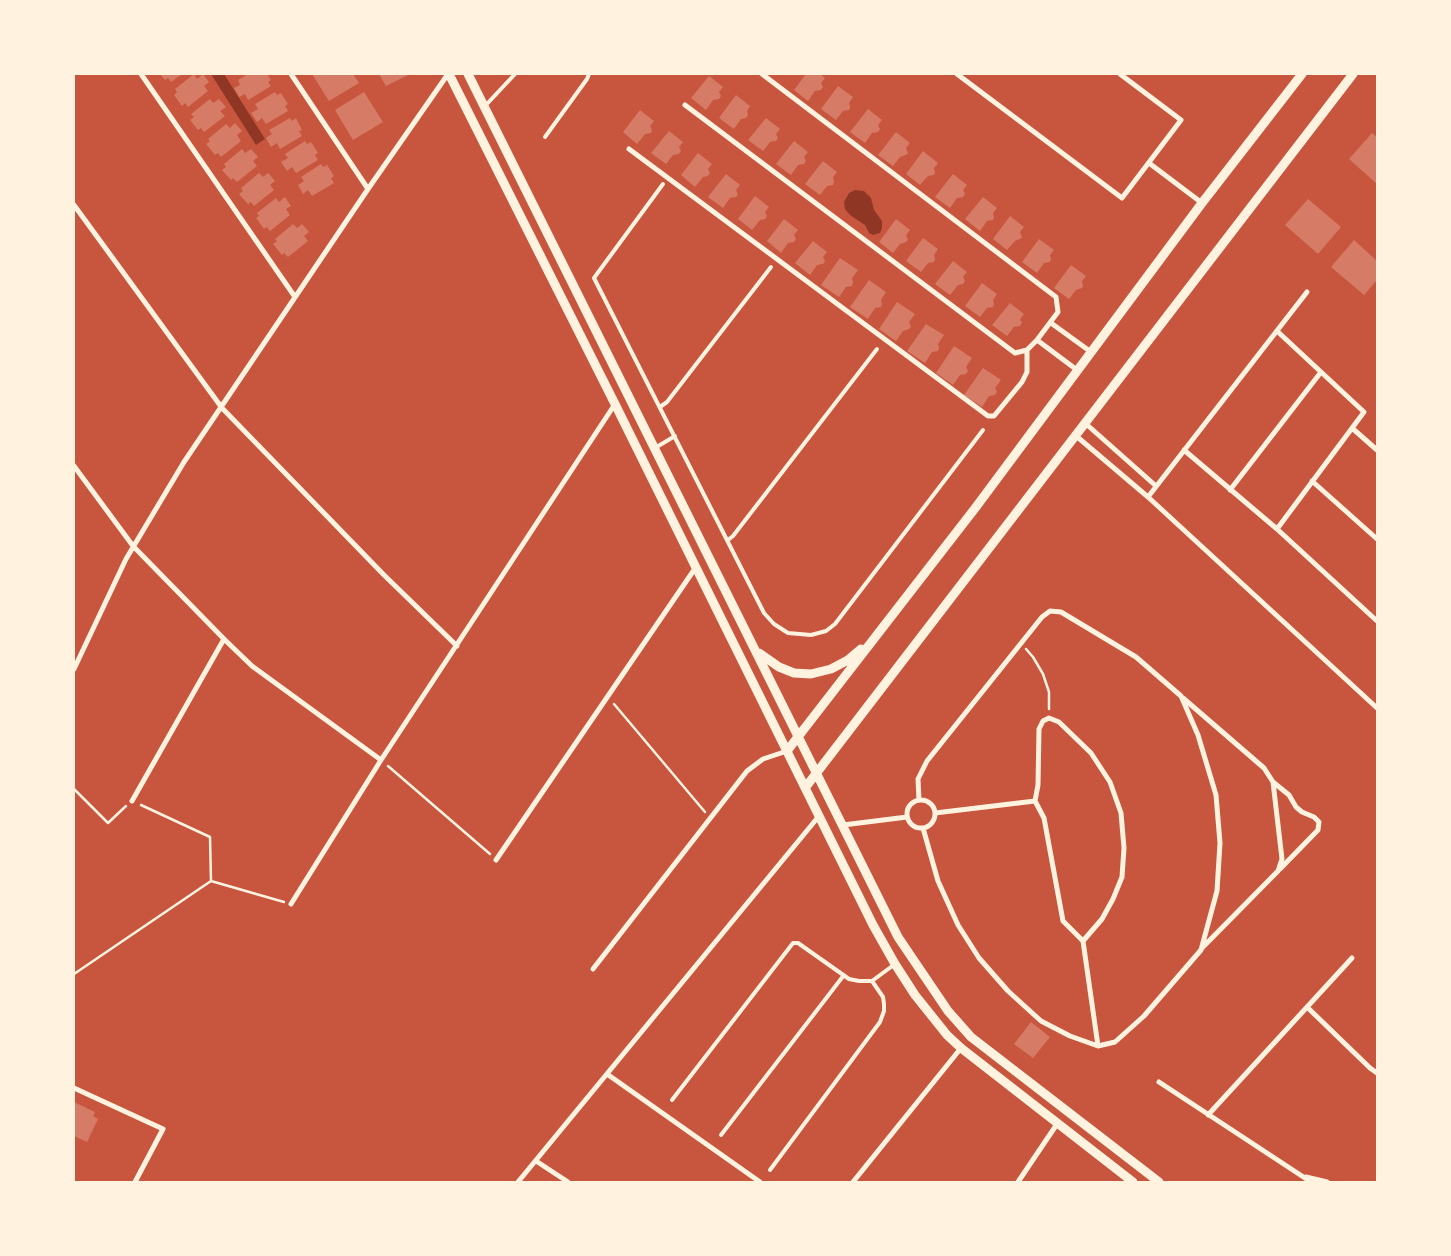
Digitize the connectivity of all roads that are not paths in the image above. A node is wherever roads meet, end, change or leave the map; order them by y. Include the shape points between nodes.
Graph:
1 (141, 74) edge
2 (291, 74) edge
3 (448, 74) edge
4 (468, 74) edge
5 (515, 74) edge
6 (589, 74) edge
7 (762, 74) edge
8 (957, 74) edge
9 (1120, 74) edge
10 (1302, 74) edge
11 (1353, 74) edge
12 (685, 105) dead end
13 (485, 106) junction
14 (545, 137) dead end
15 (629, 149) dead end
16 (1149, 163) junction
17 (663, 184) dead end
18 (368, 189) junction
19 (1202, 203) junction
20 (74, 205) edge
21 (771, 267) dead end
22 (1308, 292) dead end
23 (295, 297) junction
24 (1051, 323) junction
25 (1277, 331) junction
26 (1037, 340) junction
27 (877, 349) dead end
28 (1027, 350) junction
29 (1091, 352) junction
30 (1077, 370) junction
31 (1321, 372) junction
32 (615, 404) junction
33 (660, 407) junction
34 (222, 408) junction
35 (1085, 423) junction
36 (1352, 428) junction
37 (983, 430) dead end
38 (1076, 435) junction
39 (675, 436) junction
40 (655, 448) junction
41 (1184, 450) junction
42 (1377, 450) edge
43 (74, 466) edge
44 (1312, 481) junction
45 (1156, 486) junction
46 (1230, 490) junction
47 (1148, 497) junction
48 (1277, 529) junction
49 (1377, 539) edge
50 (728, 540) junction
51 (133, 546) junction
52 (696, 567) junction
53 (1377, 621) edge
54 (224, 639) junction
55 (873, 640) junction
56 (457, 646) junction
57 (756, 650) junction
58 (74, 670) edge
59 (1181, 696) junction
60 (1377, 708) edge
61 (798, 736) junction
62 (787, 751) junction
63 (381, 760) junction
64 (817, 773) junction
65 (1273, 782) junction
66 (805, 788) junction
67 (919, 800) junction
68 (132, 801) road end
69 (1035, 801) junction
70 (935, 813) junction
71 (819, 816) junction
72 (907, 817) junction
73 (843, 824) junction
74 (923, 828) junction
75 (496, 860) road end
76 (1278, 871) junction
77 (291, 904) road end
78 (1083, 941) junction
79 (1201, 950) junction
80 (1352, 958) dead end
81 (895, 964) junction
82 (593, 969) dead end
83 (844, 975) junction
84 (872, 981) junction
85 (1307, 1007) junction
86 (1098, 1046) junction
87 (961, 1048) junction
88 (1377, 1073) edge
89 (607, 1074) junction
90 (1159, 1082) dead end
91 (74, 1088) edge
92 (672, 1100) dead end
93 (1208, 1115) junction
94 (1057, 1124) junction
95 (721, 1135) dead end
96 (536, 1160) junction
97 (770, 1170) dead end
98 (1302, 1176) junction
99 (135, 1182) edge
100 (518, 1182) edge
101 (568, 1182) edge
102 (760, 1182) edge
103 (853, 1182) edge
104 (1018, 1182) edge
105 (1133, 1182) edge
106 (1159, 1182) edge
107 (1312, 1182) edge
108 (1328, 1182) edge

1 - 23 street
2 - 18 street
3 - 18 street
3 - 32 street
4 - 13 street
5 - 13 lane
6 - 14 lane
7 - 24 street via 1056,297 1058,312
8 - 16 street via 1122,198
9 - 16 street via 1181,120
10 - 19 street
11 - 35 street
12 - 28 street via 1016,353
13 - 40 street
15 - 28 street via 988,416 994,416 1022,382 1027,372
16 - 19 street
17 - 33 lane via 594,278
18 - 23 street
19 - 29 street
20 - 34 street
21 - 33 lane
22 - 25 street
23 - 34 street
24 - 26 street
24 - 29 street
25 - 31 street
25 - 41 street
26 - 28 street
26 - 30 street
27 - 50 lane
29 - 30 street
30 - 55 street
31 - 36 street via 1364,412
31 - 46 street
32 - 52 street
32 - 56 street
33 - 39 lane
34 - 51 street via 184,462
34 - 56 street
35 - 38 street
35 - 45 street
36 - 42 street
36 - 44 street
37 - 50 lane via 835,624 819,634 788,633 768,619
38 - 47 street
38 - 64 street
39 - 40 lane
39 - 50 lane
40 - 57 street
41 - 45 street
41 - 46 street
43 - 51 street
44 - 48 street
44 - 49 street
45 - 47 street
46 - 48 street
47 - 60 street
48 - 53 street
51 - 54 street
51 - 58 street
52 - 62 street
52 - 75 street
54 - 63 street via 252,666
54 - 68 street
55 - 57 street via 848,660 811,674 794,673 779,667
55 - 61 street
56 - 63 street
57 - 61 street
59 - 65 street via 1264,768
59 - 67 street via 1136,657 1061,612 1050,612 1042,617 927,761 918,778
59 - 79 street via 1198,735 1216,795 1220,843 1217,891
61 - 62 street
61 - 64 street
62 - 66 street
62 - 82 street via 763,759 747,771
63 - 77 street
64 - 66 street
64 - 73 street
65 - 76 street via 1282,859
65 - 76 street via 1289,795 1296,807 1319,822 1318,830
66 - 71 street
67 - 70 street via 928,801
67 - 72 street via 908,808
69 - 70 street
69 - 78 street via 1044,818 1063,921
69 - 78 street via 1039,730 1043,721 1049,718 1059,722 1090,752 1110,782 1121,813 1122,877 1114,899
70 - 74 street via 933,822
71 - 81 street
71 - 89 street
72 - 73 street
72 - 74 street via 916,827
73 - 106 street via 898,938 958,1023
74 - 86 street via 938,881 958,925 979,958 1041,1021
76 - 79 street
78 - 86 street
79 - 86 street via 1144,1016 1115,1042
80 - 85 street
81 - 84 lane
81 - 87 street via 933,1018
83 - 84 lane via 854,980
83 - 92 lane via 798,943 793,943
83 - 95 lane
84 - 97 lane via 883,997 884,1011 880,1022
85 - 88 street
85 - 93 street
87 - 94 street
87 - 103 street
89 - 96 street
89 - 102 street
90 - 93 street
91 - 99 street via 163,1129
93 - 98 street
94 - 104 street
94 - 105 street
96 - 100 street
96 - 101 street
98 - 107 street
98 - 108 street

